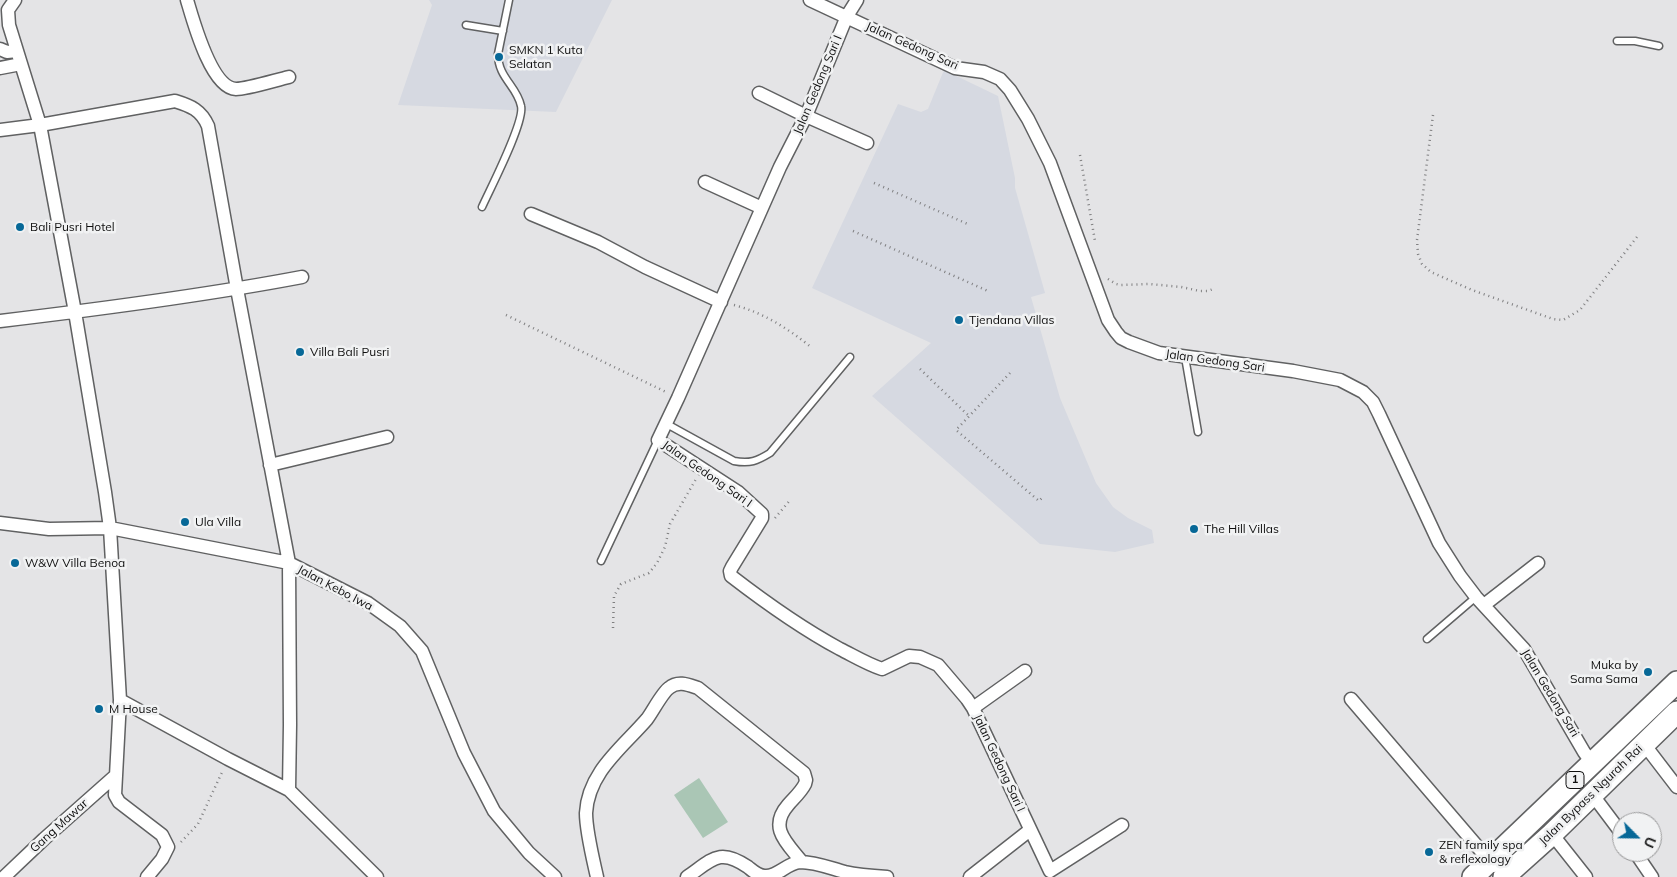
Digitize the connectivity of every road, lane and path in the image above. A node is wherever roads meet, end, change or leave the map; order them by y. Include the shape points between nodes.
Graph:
1 (15, 0) edge
2 (187, 0) edge
3 (509, 0) edge
4 (810, 0) edge
5 (857, 0) edge
6 (847, 16) junction
7 (466, 25) dead end
8 (503, 32) junction
9 (1617, 41) dead end
10 (1659, 46) dead end
11 (0, 49) edge
12 (17, 51) junction
13 (21, 64) junction
14 (0, 68) edge
15 (289, 77) dead end
16 (759, 93) dead end
17 (1433, 115) dead end
18 (806, 116) junction
19 (40, 125) junction
20 (0, 130) edge
21 (867, 143) dead end
22 (1080, 155) dead end
23 (705, 182) dead end
24 (874, 183) dead end
25 (482, 208) dead end
26 (762, 208) junction
27 (531, 214) dead end
28 (970, 225) dead end
29 (853, 231) dead end
30 (1637, 237) dead end
31 (1096, 248) dead end
32 (302, 276) dead end
33 (1106, 276) dead end
34 (237, 289) junction
35 (1213, 289) dead end
36 (988, 291) dead end
37 (721, 302) junction
38 (75, 312) junction
39 (506, 315) dead end
40 (0, 321) edge
41 (811, 347) dead end
42 (850, 357) dead end
43 (1185, 357) junction
44 (920, 369) dead end
45 (1010, 373) dead end
46 (678, 398) junction
47 (969, 416) junction
48 (665, 423) junction
49 (1198, 432) dead end
50 (387, 437) dead end
51 (658, 440) junction
52 (270, 465) junction
53 (702, 469) junction
54 (1044, 496) dead end
55 (791, 499) dead end
56 (762, 514) junction
57 (0, 523) edge
58 (110, 528) junction
59 (601, 561) dead end
60 (289, 563) junction
61 (1538, 563) dead end
62 (1480, 601) junction
63 (613, 628) dead end
64 (1427, 639) dead end
65 (1025, 671) dead end
66 (1677, 682) edge
67 (1351, 699) dead end
68 (120, 700) junction
69 (973, 708) junction
70 (1676, 716) edge
71 (1644, 744) junction
72 (228, 760) junction
73 (1592, 763) junction
74 (115, 776) junction
75 (1677, 787) edge
76 (289, 790) junction
77 (1592, 794) junction
78 (1612, 821) edge
79 (1122, 825) dead end
80 (1030, 830) junction
81 (1552, 834) junction
82 (168, 846) junction
83 (1489, 861) junction
84 (802, 862) junction
85 (1641, 862) edge
86 (1046, 874) edge
87 (4, 877) edge
88 (147, 877) edge
89 (377, 877) edge
90 (555, 877) edge
91 (597, 877) edge
92 (687, 877) edge
93 (887, 877) edge
94 (970, 877) edge
95 (1473, 877) edge
96 (1504, 877) edge
97 (1586, 877) edge
98 (1652, 877) edge

1 - 12 street via 8,10
2 - 15 street via 202,45 224,85 236,89
3 - 8 lane
4 - 6 street, Jalan Gedong Sari
5 - 6 street, Jalan Gedong Sari I
6 - 18 street, Jalan Gedong Sari I
6 - 43 street, Jalan Gedong Sari via 955,68 984,72 1000,79 1028,119 1050,163 1108,320 1129,342 1159,353
7 - 8 lane
8 - 25 lane via 498,54 500,69 519,99 522,114
9 - 10 lane
11 - 12 street
12 - 13 street
13 - 14 street
13 - 19 street
16 - 18 street
17 - 30 path via 1417,240 1422,264 1431,272 1472,290 1563,320 1580,310
18 - 21 street
18 - 26 street, Jalan Gedong Sari I
19 - 20 street
19 - 34 street via 175,101 198,110 208,126
19 - 38 street
22 - 31 path
23 - 26 street
24 - 28 path
26 - 37 street, Jalan Gedong Sari I
27 - 37 street via 598,242
29 - 36 path
32 - 34 street
33 - 35 path via 1121,285 1150,284 1200,291
34 - 38 street
34 - 52 street
37 - 41 path via 751,310 782,325
37 - 46 street, Jalan Gedong Sari I
38 - 40 street
38 - 58 street
39 - 46 path
42 - 48 lane via 770,453 760,460 746,464 734,461
43 - 49 lane
43 - 62 street, Jalan Gedong Sari via 1340,380 1363,392 1373,402 1439,543
44 - 47 path
45 - 47 path
46 - 48 street, Jalan Gedong Sari I
47 - 54 path via 956,430 1039,501
48 - 51 street, Jalan Gedong Sari I
50 - 52 street
51 - 53 street, Jalan Gedong Sari I
51 - 59 lane
52 - 60 street
53 - 56 street, Jalan Gedong Sari I via 738,492
53 - 63 path via 670,524 665,548 657,563 649,573 621,584 614,596
55 - 56 path via 775,518
56 - 69 street, Jalan Gedong Sari I via 732,567 731,576 776,610 872,666 882,669 909,656 938,665
57 - 58 street, Jalan Kebo Iwa via 49,529
58 - 60 street, Jalan Kebo Iwa
58 - 68 street
60 - 76 street
60 - 90 street, Jalan Kebo Iwa via 368,603 400,626 422,651 464,753 494,811 529,853
61 - 62 street
62 - 64 lane
62 - 73 street, Jalan Gedong Sari via 1524,649
65 - 69 street
66 - 73 highway, Jalan Bypass Ngurah Rai / 1
67 - 83 street
68 - 72 street
68 - 74 street
69 - 80 street, Jalan Gedong Sari I
70 - 71 highway, Jalan Bypass Ngurah Rai / 1
71 - 75 street
71 - 77 highway, Jalan Bypass Ngurah Rai / 1
72 - 76 street
72 - 82 path via 198,824 180,843
73 - 83 highway, Jalan Bypass Ngurah Rai / 1
74 - 82 street via 115,795 119,802 162,835
74 - 87 street, Gang Mawar
76 - 89 street
77 - 78 street
77 - 81 highway, Jalan Bypass Ngurah Rai / 1
79 - 86 street
80 - 86 street, Jalan Gedong Sari I
80 - 94 street
81 - 96 highway, Jalan Bypass Ngurah Rai / 1
81 - 97 street
82 - 88 street
83 - 95 highway, Jalan Bypass Ngurah Rai / 1
83 - 96 street
84 - 91 street via 780,834 778,824 785,808 805,784 804,773 698,688 684,683 669,688 646,720 600,770 586,813
84 - 92 street via 763,877 738,860 716,857
84 - 93 street via 847,873
85 - 98 street

